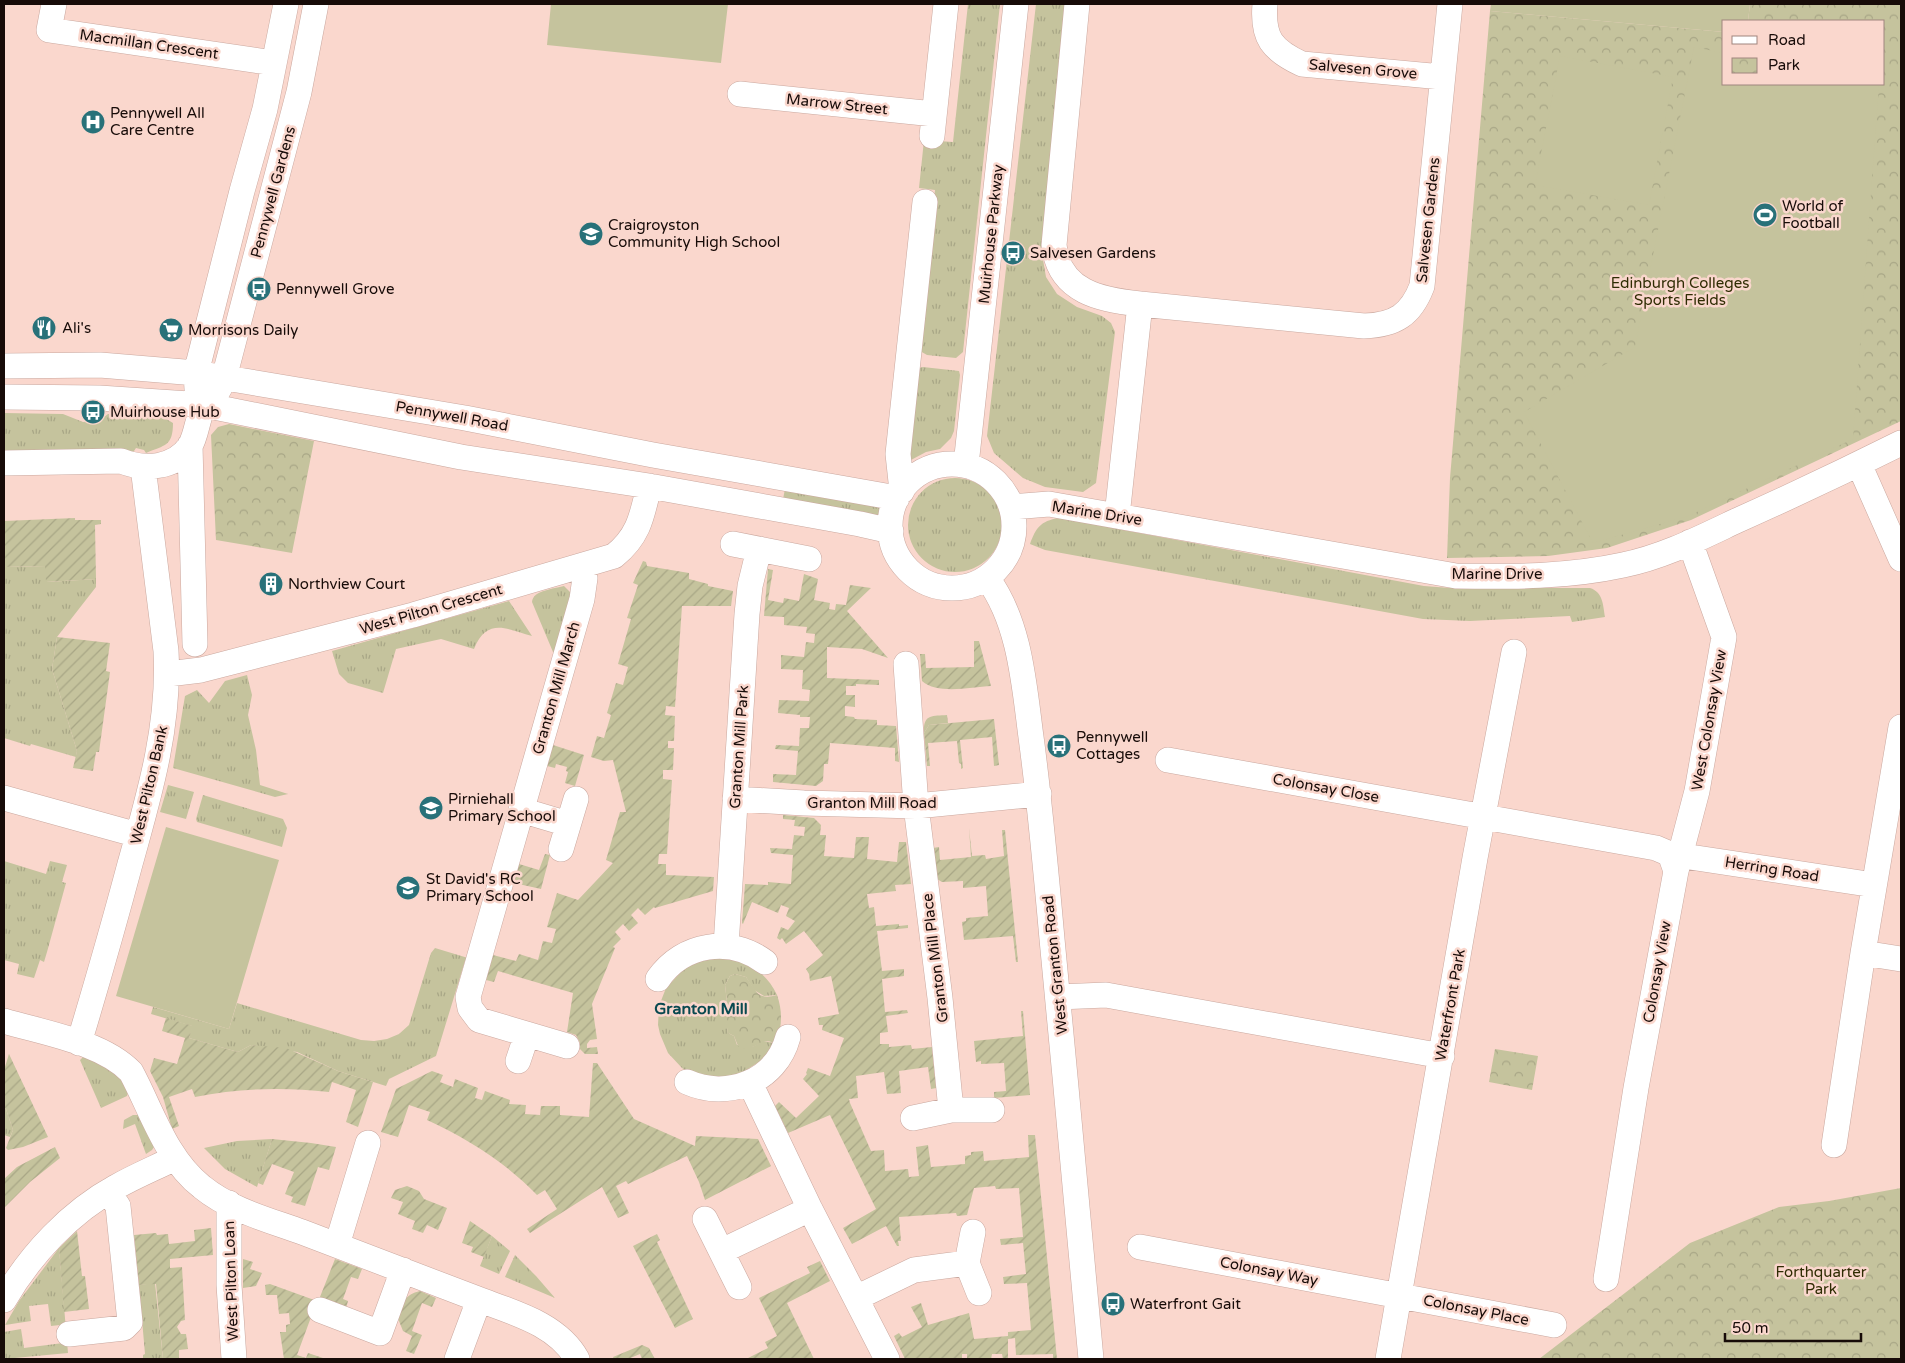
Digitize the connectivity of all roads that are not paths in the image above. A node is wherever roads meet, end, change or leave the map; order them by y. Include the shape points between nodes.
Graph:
1 (54, 4) edge
2 (286, 4) edge
3 (316, 4) edge
4 (946, 4) edge
5 (1016, 4) edge
6 (1078, 4) edge
7 (1265, 4) edge
8 (1450, 4) edge
9 (274, 63) junction
10 (1442, 77) junction
11 (740, 94) dead end
12 (925, 202) dead end
13 (1140, 304) junction
14 (4, 366) edge
15 (196, 373) junction
16 (224, 378) junction
17 (4, 397) edge
18 (204, 405) junction
19 (1901, 443) edge
20 (190, 445) junction
21 (4, 463) edge
22 (1859, 464) junction
23 (966, 465) junction
24 (143, 467) junction
25 (649, 486) junction
26 (900, 494) junction
27 (1011, 506) junction
28 (1117, 516) junction
29 (891, 531) junction
30 (1690, 542) junction
31 (733, 544) dead end
32 (759, 549) junction
33 (809, 559) dead end
34 (1901, 559) edge
35 (582, 566) junction
36 (987, 578) junction
37 (195, 644) dead end
38 (1514, 652) dead end
39 (906, 664) dead end
40 (168, 674) junction
41 (1901, 727) edge
42 (1168, 760) dead end
43 (1039, 794) junction
44 (4, 798) edge
45 (576, 799) dead end
46 (735, 799) junction
47 (916, 806) junction
48 (521, 810) junction
49 (1483, 817) junction
50 (568, 824) junction
51 (138, 835) junction
52 (561, 849) dead end
53 (1675, 860) junction
54 (1874, 885) junction
55 (726, 946) junction
56 (1863, 953) junction
57 (1901, 959) edge
58 (765, 962) dead end
59 (658, 979) dead end
60 (1058, 996) junction
61 (4, 1022) edge
62 (526, 1034) junction
63 (788, 1037) dead end
64 (79, 1043) junction
65 (567, 1046) dead end
66 (1442, 1056) junction
67 (518, 1061) dead end
68 (687, 1082) dead end
69 (750, 1082) junction
70 (951, 1110) junction
71 (992, 1110) dead end
72 (913, 1118) dead end
73 (368, 1144) dead end
74 (1834, 1145) dead end
75 (175, 1158) junction
76 (108, 1192) junction
77 (229, 1203) junction
78 (810, 1210) junction
79 (705, 1219) dead end
80 (973, 1232) dead end
81 (336, 1245) junction
82 (1140, 1247) dead end
83 (722, 1251) junction
84 (967, 1263) junction
85 (402, 1270) junction
86 (1606, 1280) dead end
87 (739, 1287) dead end
88 (978, 1294) dead end
89 (1398, 1296) junction
90 (856, 1298) junction
91 (4, 1300) edge
92 (478, 1300) junction
93 (320, 1310) dead end
94 (1554, 1325) dead end
95 (69, 1334) dead end
96 (234, 1359) edge
97 (456, 1359) edge
98 (577, 1359) edge
99 (887, 1359) edge
100 (1091, 1359) edge
101 (1388, 1359) edge

1 - 9 street, Macmillan Crescent via 49,30
2 - 9 street, Pennywell Gardens
3 - 16 street, Pennywell Gardens via 299,92
4 - 11 street, Marrow Street via 933,125
5 - 23 street, Muirhouse Parkway
6 - 13 street, Salvesen Gardens via 1055,232 1056,257 1073,284 1091,295
7 - 10 street, Salvesen Grove via 1268,36 1274,47 1302,64
8 - 10 street, Salvesen Gardens
9 - 15 street, Pennywell Gardens
10 - 13 street, Salvesen Gardens via 1422,286 1408,312 1382,326 1364,326
12 - 26 street via 898,454
13 - 28 street
14 - 15 street, Pennywell Road via 100,365
15 - 16 street, Pennywell Road
15 - 18 street via 197,390
16 - 18 street, Pennywell Gardens via 218,391
16 - 26 street, Pennywell Road via 466,418 653,455
17 - 18 street via 99,398
18 - 20 street
18 - 25 street via 461,457
19 - 22 street, Marine Drive
20 - 24 street via 177,458 160,466
20 - 37 street
21 - 24 street via 120,461
22 - 30 street, Marine Drive
22 - 34 street
23 - 26 street via 936,466 917,476
23 - 27 street via 990,476
24 - 40 street, West Pilton Bank
25 - 29 street
25 - 35 street, West Pilton Crescent via 637,530 627,546 614,556
26 - 29 street via 891,518
27 - 28 street, Marine Drive via 1049,504
27 - 36 street via 1014,522 1012,543 1002,563
28 - 30 street, Marine Drive via 1456,576 1519,578 1574,573 1624,565
29 - 36 street via 899,557 910,572 925,582 961,588
30 - 53 street, West Colonsay View via 1724,637 1697,790
31 - 32 street
32 - 33 street
32 - 46 street, Granton Mill Park via 747,614
35 - 40 street, West Pilton Crescent via 414,615 201,670
35 - 48 street, Granton Mill March via 585,578 582,599
36 - 43 street, West Granton Road via 1004,608 1020,665
38 - 49 street, Waterfront Park
39 - 47 street, Granton Mill Place
40 - 51 street, West Pilton Bank via 160,750
41 - 54 street
42 - 49 street, Colonsay Close
43 - 47 street, Granton Mill Road
43 - 60 street, West Granton Road
44 - 51 street
45 - 50 street
46 - 47 street, Granton Mill Road
46 - 55 street, Granton Mill Park
47 - 70 street, Granton Mill Place
48 - 50 street
48 - 62 street, Granton Mill March via 468,997 470,1008 479,1020
49 - 53 street via 1656,848
49 - 66 street, Waterfront Park
50 - 52 street
51 - 64 street, West Pilton Bank
53 - 54 street, Herring Road
53 - 86 street, Colonsay View
54 - 56 street
55 - 58 street
55 - 59 street via 709,946 690,952 668,967
56 - 57 street
56 - 74 street
60 - 66 street via 1106,994
60 - 100 street, West Granton Road
61 - 64 street
62 - 65 street, Granton Mill March
62 - 67 street
63 - 69 street via 775,1063
64 - 75 street via 115,1057 131,1072
66 - 89 street, Waterfront Park
68 - 69 street via 719,1090
69 - 78 street
70 - 71 street
70 - 72 street
73 - 81 street
75 - 76 street
75 - 77 street via 202,1188
76 - 91 street via 65,1224 20,1275
76 - 95 street via 118,1206 130,1322 124,1328
77 - 81 street
77 - 96 street, West Pilton Loan
78 - 83 street
78 - 90 street
79 - 83 street
80 - 84 street
81 - 85 street
82 - 89 street, Colonsay Way
83 - 87 street
84 - 88 street
84 - 90 street via 914,1270
85 - 92 street
85 - 93 street via 380,1334
89 - 94 street, Colonsay Place
89 - 101 street, Waterfront Park
90 - 99 street
92 - 97 street
92 - 98 street via 551,1331

